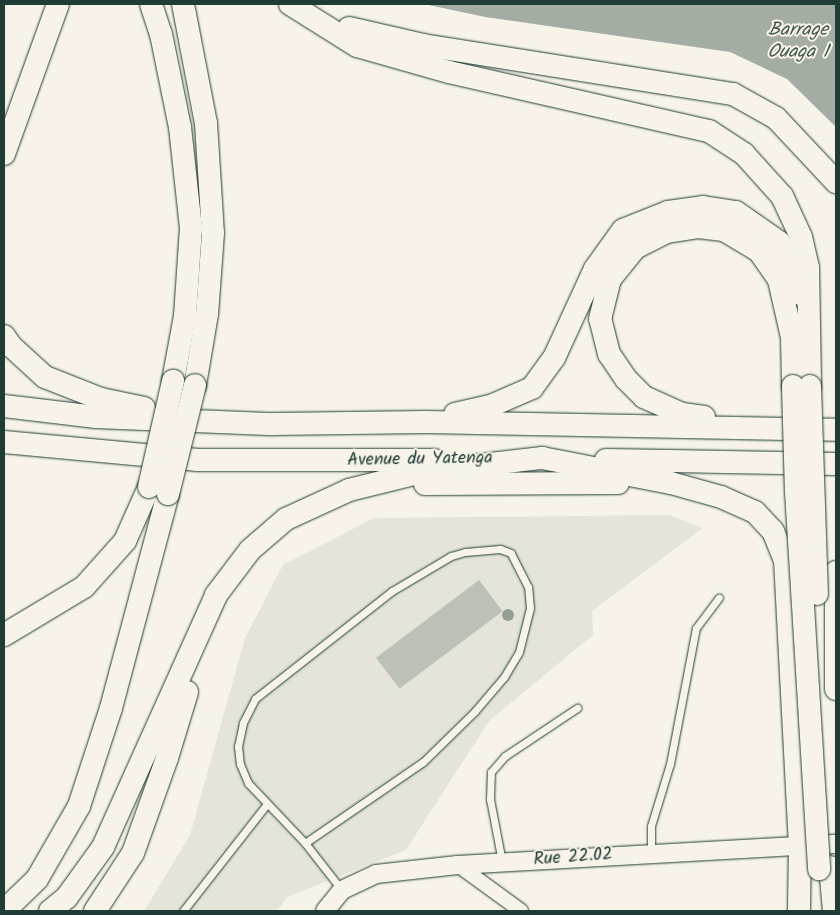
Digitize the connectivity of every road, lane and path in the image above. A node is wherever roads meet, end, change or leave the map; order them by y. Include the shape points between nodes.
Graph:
1 (58, 4) edge
2 (151, 4) edge
3 (183, 4) edge
4 (292, 6) edge
5 (4, 154) edge
6 (836, 182) edge
7 (810, 324) junction
8 (4, 336) edge
9 (802, 386) junction
10 (4, 406) edge
11 (214, 422) junction
12 (426, 422) junction
13 (771, 428) junction
14 (836, 430) edge
15 (4, 442) edge
16 (542, 458) junction
17 (836, 464) edge
18 (671, 483) junction
19 (349, 490) junction
20 (159, 491) junction
21 (836, 572) edge
22 (216, 596) junction
23 (719, 598) dead end
24 (836, 622) edge
25 (4, 636) edge
26 (836, 689) edge
27 (576, 708) dead end
28 (267, 804) junction
29 (305, 843) junction
30 (800, 844) junction
31 (836, 844) edge
32 (651, 853) junction
33 (502, 862) junction
34 (458, 865) junction
35 (342, 890) junction
36 (4, 911) edge
37 (50, 911) edge
38 (95, 911) edge
39 (183, 911) edge
40 (325, 911) edge
41 (521, 911) edge
42 (799, 911) edge
43 (822, 911) edge
44 (834, 911) edge

1 - 5 main road
2 - 20 main road, bridge via 161,34 180,127 191,228 185,316
3 - 20 main road, bridge via 206,123 213,233 207,314 195,384
4 - 6 main road via 362,32 414,43 733,94 776,118
4 - 7 main road via 357,46 449,72 709,131 744,154 782,196 802,237 808,268
7 - 9 main road
7 - 12 main road via 796,274 779,242 736,212 703,208 668,212 623,230 595,269 554,358 532,388 493,405
8 - 11 main road via 45,377 101,399
9 - 13 main road via 779,280 758,250 724,230 698,227 667,232 635,248 610,278 600,319 609,354 626,379 644,397 682,414
9 - 43 main road, bridge via 796,491
9 - 44 main road, bridge
10 - 11 main road, Avenue du Yatenga via 96,417
11 - 12 main road, Avenue du Yatenga
12 - 13 main road, Avenue du Yatenga
13 - 14 main road, Avenue du Yatenga
15 - 16 main road, Avenue du Yatenga via 198,460
16 - 17 main road, Avenue du Yatenga
16 - 18 main road
16 - 19 main road via 422,472
18 - 19 main road via 409,484
18 - 30 main road via 722,497 755,512 773,531 785,560
19 - 22 main road via 286,518 250,550
20 - 25 main road via 125,540 84,587
20 - 36 main road via 111,708 79,806 37,879
21 - 24 main road
22 - 37 main road via 103,847 67,896
22 - 38 main road via 167,758 136,844
23 - 32 lane via 696,628 684,701 652,826
24 - 26 main road
27 - 33 lane via 505,756 491,772 490,799
28 - 29 lane
28 - 29 lane via 248,783 240,764 238,746 242,723 255,699 392,591 451,556 482,548 511,553 528,587 530,608 519,652 504,677 423,762
28 - 39 lane
29 - 35 lane
30 - 31 street, Rue 22.02
30 - 32 street, Rue 22.02
30 - 42 main road
32 - 33 street, Rue 22.02
33 - 34 street, Rue 22.02
34 - 35 street, Rue 22.02 via 376,874 357,880
34 - 41 street
35 - 40 street, Rue 22.02

